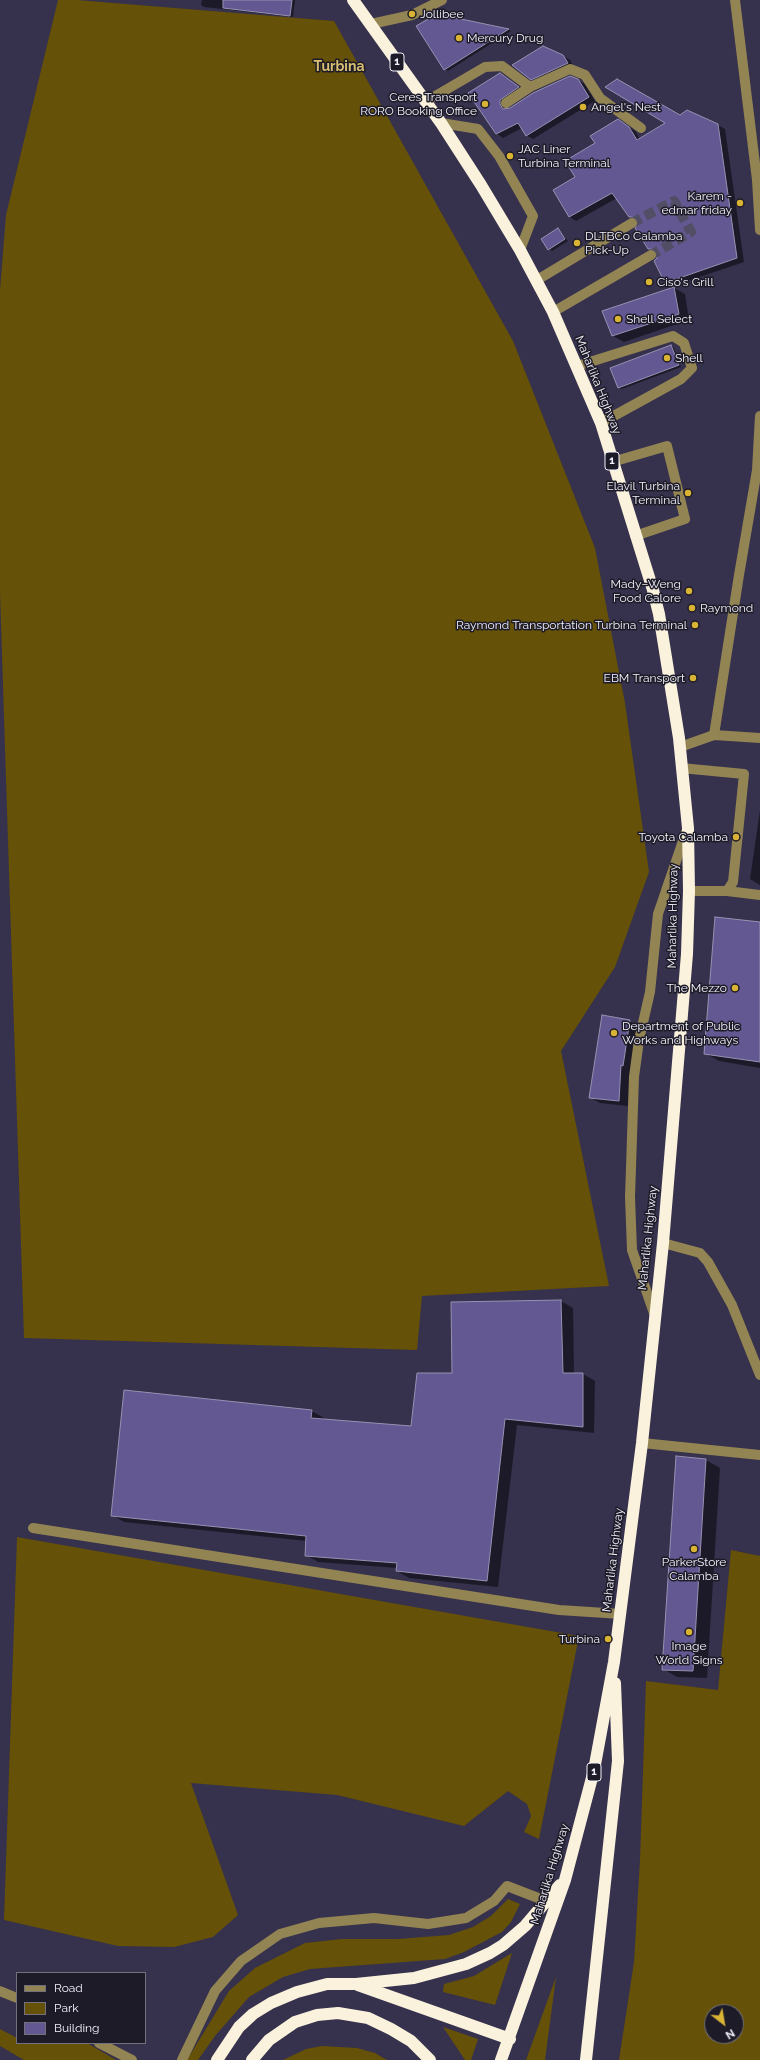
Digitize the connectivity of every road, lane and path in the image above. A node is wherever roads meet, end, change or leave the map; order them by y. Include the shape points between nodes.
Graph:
1 (353, 0) edge
2 (442, 0) edge
3 (735, 0) edge
4 (371, 24) junction
5 (530, 87) junction
6 (425, 102) junction
7 (506, 103) dead end
8 (440, 124) junction
9 (640, 128) dead end
10 (632, 223) tunnel mouth
11 (760, 230) edge
12 (520, 250) junction
13 (651, 255) tunnel mouth
14 (537, 280) junction
15 (553, 312) junction
16 (577, 366) junction
17 (760, 416) edge
18 (601, 423) junction
19 (612, 462) junction
20 (635, 536) junction
21 (714, 736) junction
22 (760, 738) edge
23 (680, 747) junction
24 (681, 768) junction
25 (688, 828) junction
26 (689, 891) junction
27 (727, 891) junction
28 (760, 895) edge
29 (663, 1243) junction
30 (654, 1313) junction
31 (760, 1375) edge
32 (642, 1443) junction
33 (760, 1455) edge
34 (33, 1528) dead end
35 (621, 1614) junction
36 (614, 1662) junction
37 (565, 1880) junction
38 (546, 1901) junction
39 (356, 1984) junction
40 (0, 1991) edge
41 (16, 1998) edge
42 (510, 2039) junction
43 (101, 2044) edge
44 (132, 2060) edge
45 (182, 2060) edge
46 (217, 2060) edge
47 (252, 2060) edge
48 (430, 2060) edge
49 (501, 2060) edge
50 (586, 2060) edge

1 - 4 highway, Maharlika Highway / 1
2 - 4 street via 412,15
3 - 11 street via 757,180
4 - 6 highway, Maharlika Highway / 1
5 - 6 street via 502,66 485,67
5 - 7 street
5 - 9 street via 570,70 585,75 600,98
6 - 8 highway, Maharlika Highway / 1
8 - 12 highway, Maharlika Highway / 1
8 - 12 street via 478,129 499,156 533,216
10 - 14 street
12 - 14 highway, Maharlika Highway / 1
13 - 15 street
14 - 15 highway, Maharlika Highway / 1
15 - 16 highway, Maharlika Highway / 1
16 - 18 highway, Maharlika Highway / 1
16 - 18 street via 673,336 684,342 692,368 681,379
17 - 21 street via 757,470 738,574
18 - 19 highway, Maharlika Highway / 1
19 - 20 highway, Maharlika Highway / 1
19 - 20 street via 667,446 685,519
20 - 23 highway, Maharlika Highway / 1 via 653,590
21 - 22 street
21 - 23 street
23 - 24 highway, Maharlika Highway / 1
24 - 25 highway, Maharlika Highway / 1
24 - 27 street via 744,774 733,882
25 - 26 highway, Maharlika Highway / 1
25 - 30 street via 658,914 650,992 634,1077 630,1189 632,1250
26 - 27 street
26 - 29 highway, Maharlika Highway / 1 via 687,954
27 - 28 street
29 - 30 highway, Maharlika Highway / 1
29 - 31 street via 700,1253 708,1262 732,1305
30 - 32 highway, Maharlika Highway / 1
32 - 33 street
32 - 35 highway, Maharlika Highway / 1
34 - 35 street via 559,1610
35 - 36 highway, Maharlika Highway / 1
36 - 37 highway, Maharlika Highway / 1 via 594,1770
36 - 50 highway via 618,1761
37 - 38 highway
37 - 42 highway, Maharlika Highway / 1
38 - 39 highway via 514,1937 478,1959 414,1978
38 - 45 street via 508,1886 494,1901 466,1918 428,1924 374,1918 319,1922 280,1934 240,1961 215,1991
39 - 42 highway
39 - 46 highway via 312,1987 272,2003 253,2014 243,2024
40 - 41 street
42 - 49 highway, Maharlika Highway / 1
43 - 44 street
47 - 48 highway via 269,2040 295,2022 317,2015 338,2013 368,2018 391,2029 411,2041

